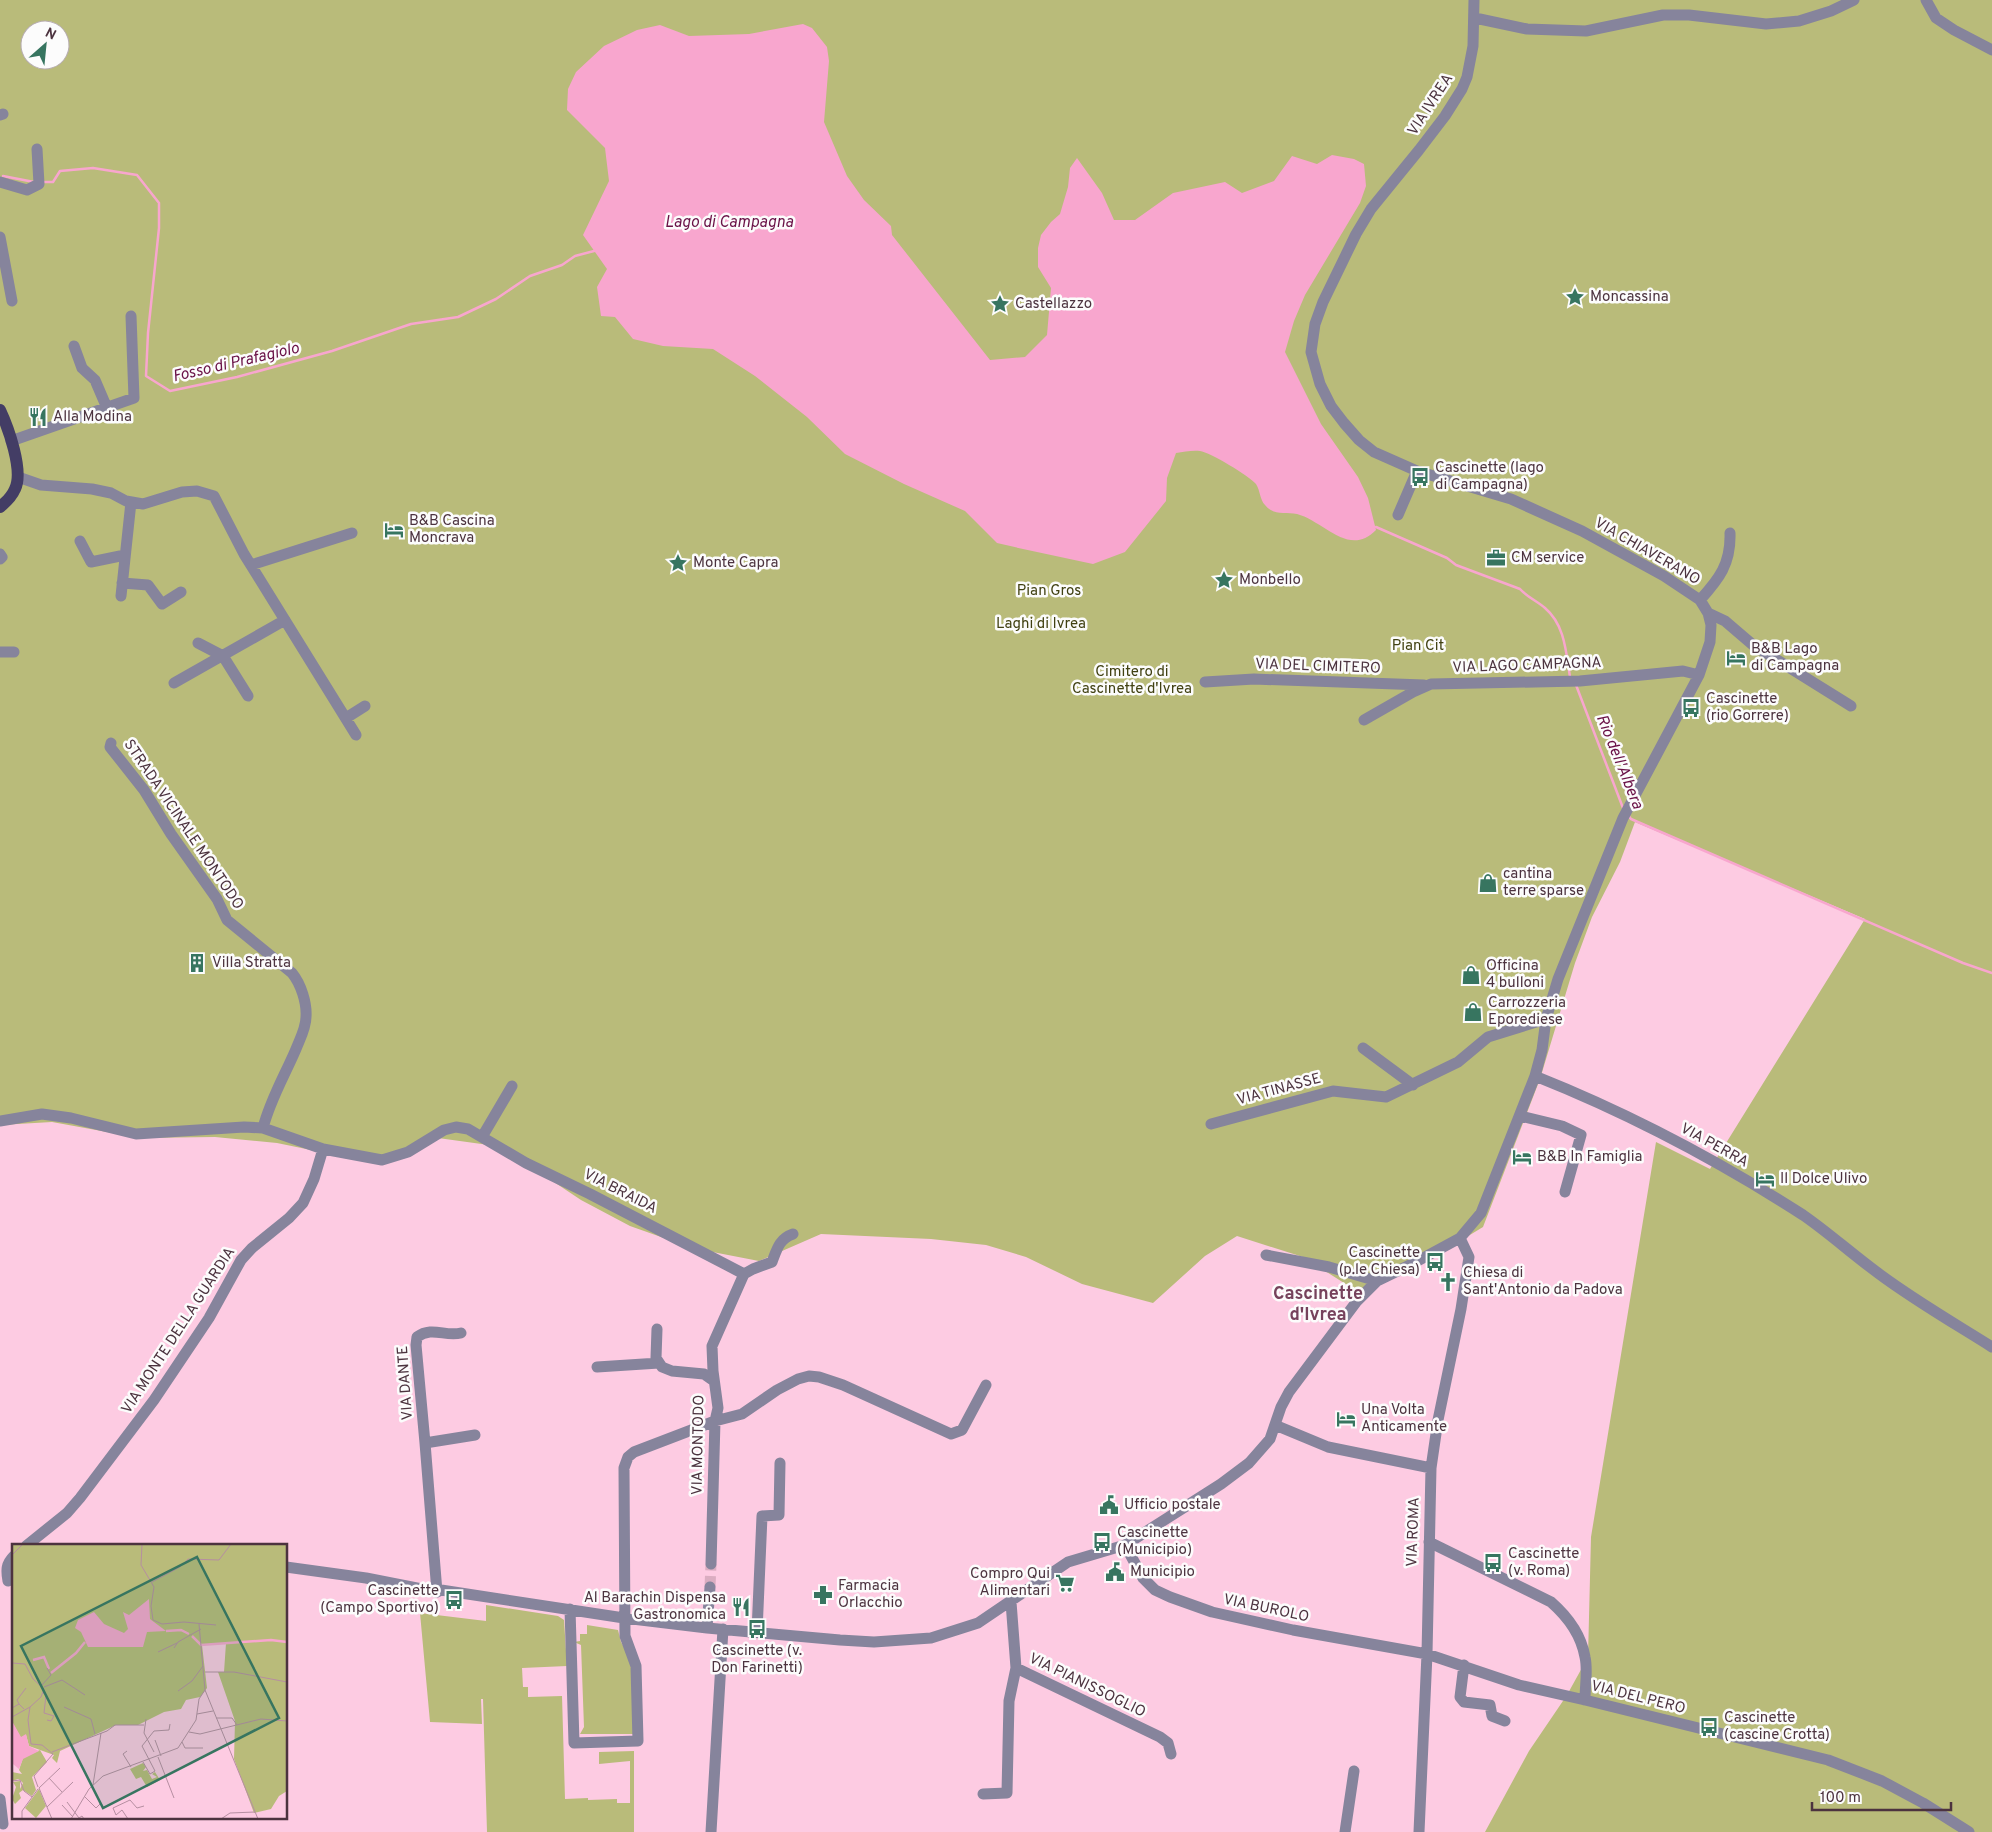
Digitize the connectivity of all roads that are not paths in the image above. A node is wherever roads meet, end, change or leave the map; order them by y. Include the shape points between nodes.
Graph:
1 (1474, 0) edge
2 (1854, 0) edge
3 (1926, 0) edge
4 (1474, 18) junction
5 (1992, 50) edge
6 (37, 149) dead end
7 (0, 182) edge
8 (1371, 208) joint
9 (0, 238) edge
10 (12, 301) dead end
11 (131, 316) dead end
12 (74, 346) dead end
13 (107, 408) junction
14 (1, 412) edge
15 (11, 441) junction
16 (1417, 471) junction
17 (18, 478) junction
18 (131, 502) junction
19 (0, 507) edge
20 (1398, 515) dead end
21 (352, 533) dead end
22 (1730, 534) dead end
23 (80, 542) dead end
24 (0, 554) edge
25 (125, 555) junction
26 (0, 559) edge
27 (251, 566) junction
28 (122, 583) junction
29 (181, 592) dead end
30 (120, 596) dead end
31 (1700, 600) junction
32 (1708, 613) junction
33 (285, 620) junction
34 (198, 643) dead end
35 (0, 652) edge
36 (14, 652) dead end
37 (223, 656) junction
38 (1699, 675) junction
39 (1205, 682) dead end
40 (174, 683) dead end
41 (1431, 684) junction
42 (248, 696) dead end
43 (364, 706) dead end
44 (1851, 706) dead end
45 (346, 718) junction
46 (1364, 720) dead end
47 (356, 735) dead end
48 (111, 743) dead end
49 (1546, 1018) junction
50 (1363, 1048) dead end
51 (1535, 1076) junction
52 (512, 1086) dead end
53 (1413, 1086) junction
54 (1520, 1116) junction
55 (0, 1121) edge
56 (1211, 1124) dead end
57 (263, 1128) junction
58 (482, 1137) junction
59 (323, 1149) junction
60 (1565, 1192) dead end
61 (793, 1234) dead end
62 (1460, 1238) junction
63 (1266, 1255) dead end
64 (744, 1274) junction
65 (1377, 1281) junction
66 (658, 1329) dead end
67 (461, 1334) dead end
68 (1992, 1347) edge
69 (659, 1363) junction
70 (597, 1367) dead end
71 (714, 1381) junction
72 (986, 1385) dead end
73 (715, 1421) junction
74 (1276, 1425) junction
75 (475, 1435) dead end
76 (425, 1443) junction
77 (780, 1463) dead end
78 (1431, 1468) junction
79 (1429, 1542) junction
80 (28, 1544) edge
81 (1125, 1546) junction
82 (12, 1558) edge
83 (711, 1564) tunnel mouth
84 (288, 1567) edge
85 (7, 1581) edge
86 (710, 1587) tunnel mouth
87 (437, 1592) junction
88 (1011, 1602) junction
89 (570, 1610) junction
90 (624, 1618) junction
91 (707, 1628) junction
92 (723, 1629) junction
93 (758, 1632) junction
94 (1427, 1654) junction
95 (1464, 1665) junction
96 (1016, 1668) junction
97 (1585, 1700) junction
98 (1505, 1721) dead end
99 (1171, 1754) dead end
100 (1354, 1771) dead end
101 (983, 1794) dead end
102 (0, 1799) edge
103 (3, 1824) dead end
104 (711, 1832) edge
105 (1345, 1832) edge
106 (1419, 1832) edge
107 (1969, 1832) edge

1 - 4 street, VIA IVREA
2 - 4 street via 1831,12 1799,22 1766,24 1663,15 1586,31 1527,29
3 - 5 street via 1936,18
4 - 8 street, VIA IVREA via 1470,64 1462,89 1419,150
6 - 7 street via 39,184 26,190
8 - 16 street, VIA CHIAVERANO via 1324,302 1315,324 1311,352 1320,384 1331,406 1359,440 1374,452
9 - 10 street
11 - 13 street via 134,398
12 - 13 street via 82,368 95,380
13 - 15 street
14 - 15 main road
15 - 17 main road
16 - 20 street
16 - 31 street, VIA CHIAVERANO via 1543,513 1664,576
17 - 18 street via 41,485 111,493
17 - 19 main road via 15,489
18 - 25 street
18 - 27 street via 143,504 197,491 214,496
21 - 27 street
22 - 31 street via 1731,549 1726,563 1713,586
23 - 25 street via 91,562
24 - 26 street
25 - 28 street
27 - 33 street
28 - 29 street via 148,585 162,604
28 - 30 street
31 - 32 street, VIA CHIAVERANO
32 - 38 street, VIA CHIAVERANO via 1710,642
32 - 44 street via 1725,621 1753,645
33 - 37 street
33 - 45 street
34 - 37 street
35 - 36 street
37 - 40 street
37 - 42 street
38 - 41 street, VIA LAGO CAMPAGNA via 1683,671 1574,681
38 - 49 street, VIA CHIAVERANO via 1626,813 1558,979
39 - 41 street, VIA DEL CIMITERO via 1254,679
41 - 46 street, VIA LAGO CAMPAGNA
43 - 45 street
45 - 47 street
48 - 57 street, STRADA VICINALE MONTODO via 110,747 144,790 228,920 298,980 306,1017 302,1034
49 - 51 street, VIA CHIAVERANO
49 - 53 street, VIA TINASSE via 1488,1037 1458,1062
50 - 53 street
51 - 54 street, VIA CHIAVERANO
51 - 68 street, VIA PERRA via 1654,1130 1728,1170 1802,1215 1877,1273
52 - 58 street
53 - 56 street, VIA TINASSE via 1380,1098 1333,1091
54 - 60 street via 1562,1126 1581,1135
54 - 62 street, VIA CHIAVERANO via 1481,1213
55 - 57 street via 42,1114 136,1134
57 - 59 street, VIA BRAIDA
58 - 59 street, VIA BRAIDA via 456,1127 444,1130 408,1152 382,1160
58 - 64 street, VIA BRAIDA via 526,1163
59 - 80 street, VIA MONTE DELLA GUARDIA via 303,1203 241,1260 209,1318 154,1400 67,1513
61 - 64 street via 780,1241 772,1262
62 - 65 street
62 - 78 street, VIA ROMA via 1469,1257
63 - 65 street via 1329,1267
64 - 71 street, VIA MONTODO via 712,1346
65 - 74 street via 1356,1301 1306,1368 1281,1407
66 - 69 street via 656,1358
67 - 76 street, VIA DANTE via 438,1331 424,1332 417,1337
69 - 70 street
69 - 71 street via 662,1368 704,1374
71 - 73 street, VIA MONTODO via 718,1408
72 - 73 street via 962,1430 951,1434 843,1385 809,1376 776,1390 742,1414
73 - 83 street, VIA MONTODO
73 - 90 street via 628,1457 624,1468
74 - 78 street via 1328,1446
74 - 81 street via 1257,1456 1237,1473
75 - 76 street
76 - 87 street, VIA DANTE
77 - 93 street via 778,1515 762,1516
78 - 79 street, VIA ROMA
79 - 94 street, VIA ROMA
79 - 97 street via 1551,1602 1566,1615 1586,1657
81 - 88 street via 1068,1562
81 - 94 street, VIA BUROLO via 1143,1578 1170,1598 1243,1620
82 - 85 street via 6,1569
84 - 87 street
86 - 91 street
87 - 89 street via 441,1590
88 - 93 street via 978,1624 931,1638 874,1642
88 - 96 street, VIA PIANISSOGLIO
89 - 90 street
89 - 90 street via 574,1742 638,1741 636,1666 626,1641
90 - 91 street
91 - 92 street
92 - 93 street
92 - 104 street
94 - 95 street, VIA DEL PERO
94 - 106 street, VIA ROMA
95 - 97 street, VIA DEL PERO via 1519,1684
95 - 98 street via 1460,1696 1464,1702 1490,1704 1492,1716
96 - 99 street, VIA PIANISSOGLIO via 1160,1738 1168,1743
96 - 101 street via 1009,1701 1007,1793
97 - 107 street, VIA DEL PERO via 1828,1760 1882,1781
100 - 105 street
102 - 103 street

